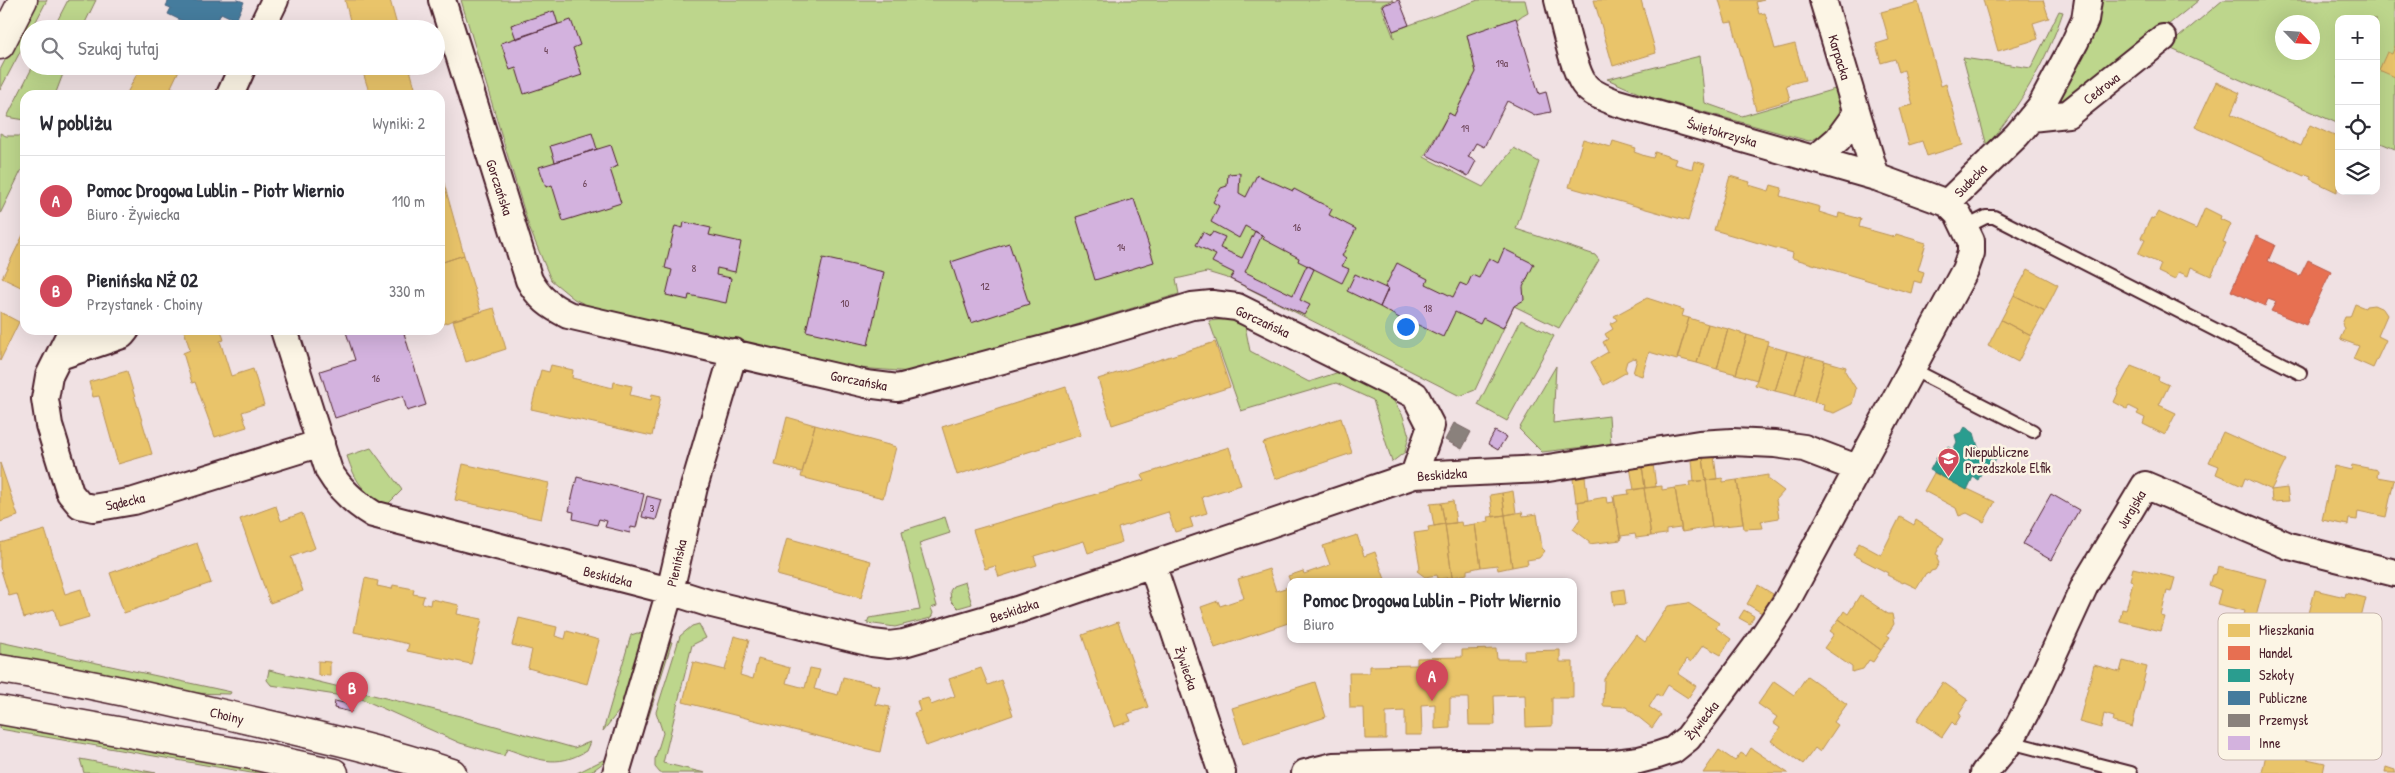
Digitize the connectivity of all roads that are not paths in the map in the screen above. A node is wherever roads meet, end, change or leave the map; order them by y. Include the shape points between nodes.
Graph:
1 (23, 0) edge
2 (275, 0) edge
3 (442, 0) edge
4 (1558, 0) edge
5 (1824, 0) edge
6 (2088, 0) edge
7 (265, 20) edge
8 (2162, 38) dead end
9 (0, 45) edge
10 (240, 75) edge
11 (232, 90) edge
12 (1857, 113) junction
13 (2031, 118) junction
14 (1815, 159) junction
15 (1876, 177) junction
16 (1947, 203) junction
17 (1966, 227) junction
18 (70, 335) edge
19 (122, 335) edge
20 (286, 335) edge
21 (734, 352) junction
22 (60, 356) junction
23 (1912, 369) junction
24 (2300, 373) dead end
25 (2033, 431) dead end
26 (321, 443) junction
27 (1859, 469) junction
28 (1414, 475) junction
29 (1152, 564) junction
30 (2395, 573) edge
31 (670, 591) junction
32 (0, 669) edge
33 (0, 710) edge
34 (2010, 742) junction
35 (334, 773) edge
36 (452, 773) edge
37 (616, 773) edge
38 (1222, 773) edge
39 (1306, 773) edge
40 (1984, 773) edge
41 (2131, 773) edge

1 - 9 street
2 - 7 street
3 - 21 street, Gorczańska via 529,280 538,296 560,311 592,322
4 - 14 street, Świętokrzyska via 1578,70 1584,84 1595,94
5 - 12 street, Karpacka
6 - 13 street, Sudecka via 2085,20 2075,42 2041,106
8 - 13 street, Cedrowa via 2068,114
10 - 11 street
12 - 14 street via 1838,139
12 - 15 street, Karpacka
13 - 16 street, Sudecka via 2018,135
14 - 15 street, Świętokrzyska
15 - 16 street, Świętokrzyska
16 - 17 street, Sudecka
17 - 23 street, Sudecka via 1971,253 1965,270
17 - 24 lane via 1986,217 1994,217
18 - 22 street, Sądecka
19 - 22 street
20 - 26 street, Beskidzka
21 - 28 street, Gorczańska via 898,388 1192,306 1238,306 1415,395 1431,426
21 - 31 street, Pienińska via 694,487
22 - 26 street, Sądecka via 49,376 45,399 49,425 70,493 80,505 93,508 134,501
23 - 25 lane
23 - 27 street, Żywiecka
26 - 31 street, Beskidzka via 335,481 351,499 373,514
27 - 28 street, Beskidzka via 1804,448 1732,442 1699,444 1542,469
27 - 39 street, Żywiecka via 1810,562 1777,616 1699,724 1673,750 1639,760 1607,764 1333,766
28 - 29 street, Beskidzka
29 - 31 street, Beskidzka via 1018,610 889,645 708,603
29 - 38 street, Żywiecka
30 - 34 street, Jurajska via 2289,546 2145,485 2084,585
31 - 37 street, Pienińska
32 - 36 street, Choiny via 104,687 273,725
33 - 35 street via 248,754
34 - 40 street, Jurajska
34 - 41 lane

